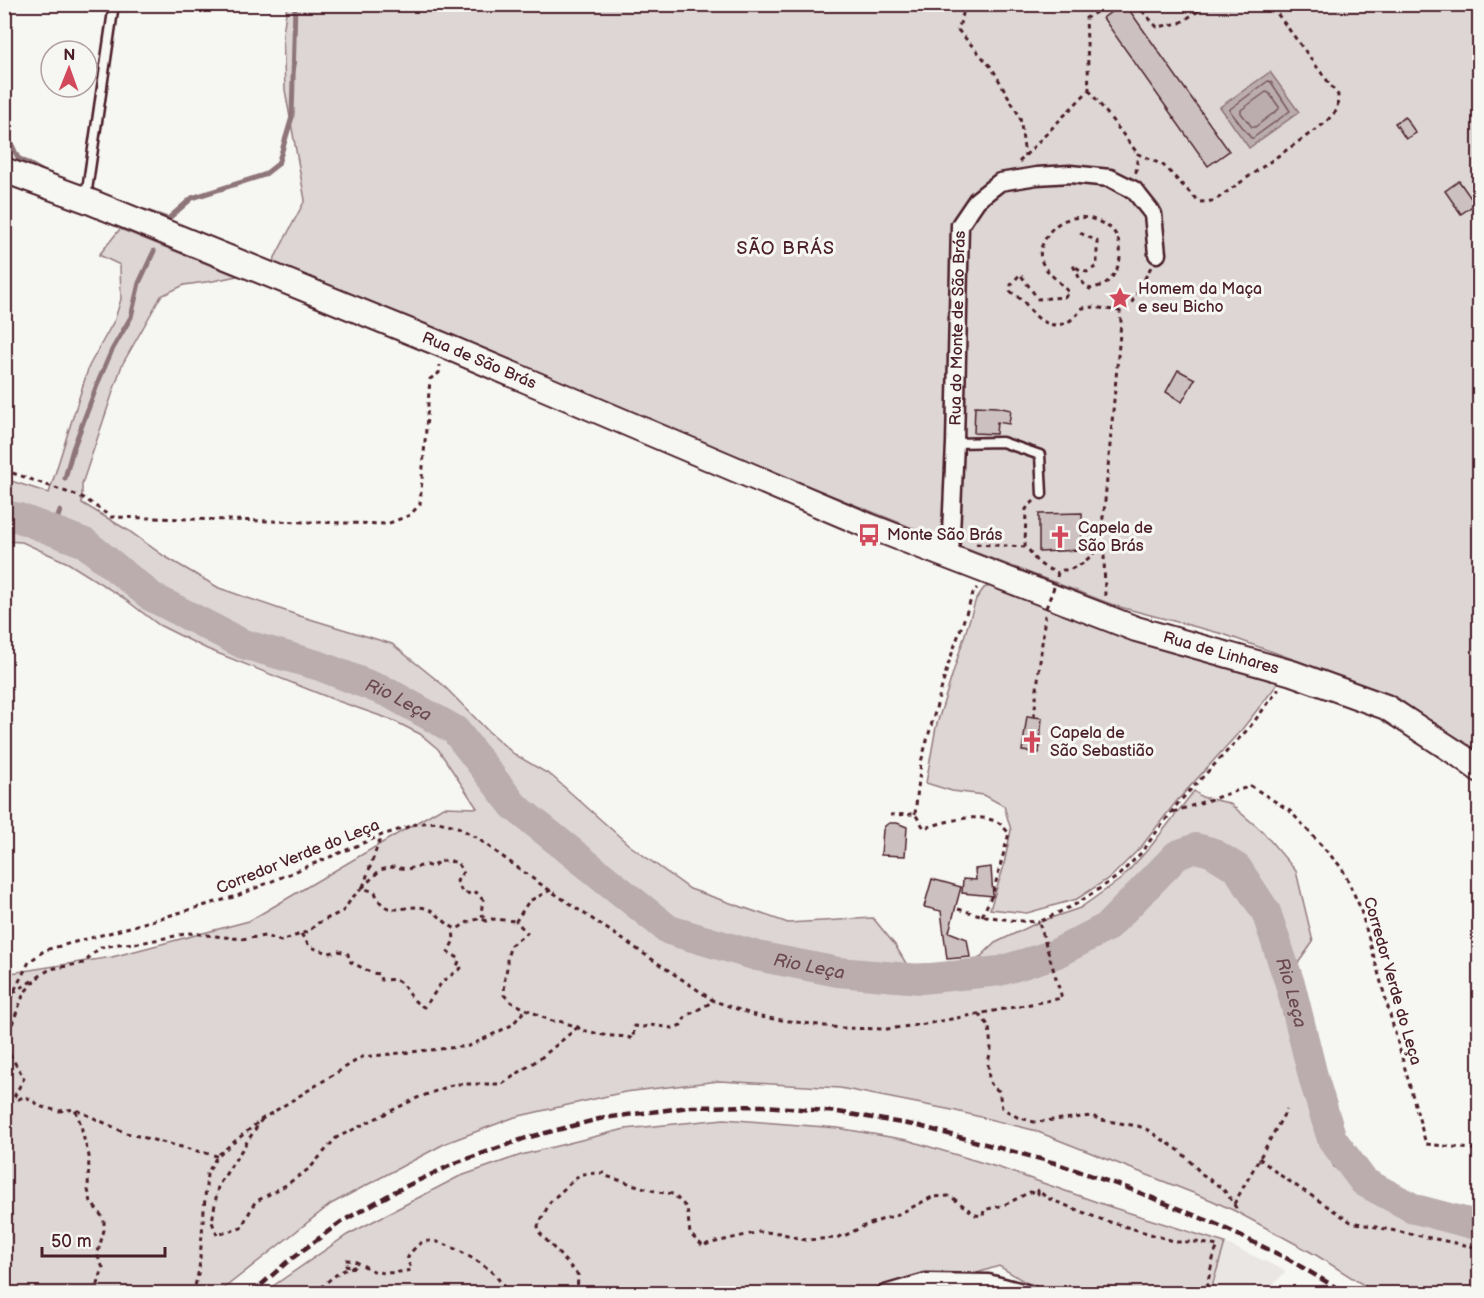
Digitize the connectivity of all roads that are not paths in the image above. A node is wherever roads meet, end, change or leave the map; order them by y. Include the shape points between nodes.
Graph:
1 (114, 4) edge
2 (4, 170) edge
3 (86, 200) junction
4 (1157, 254) road end
5 (955, 443) junction
6 (1042, 494) road end
7 (950, 556) junction
8 (1479, 770) edge
9 (885, 1293) edge
10 (1030, 1293) edge

1 - 3 lane
2 - 3 main road, Rua de São Brás
3 - 7 main road, Rua de São Brás
4 - 5 street, Rua do Monte de São Brás via 1153,214 1134,190 1110,178 1036,176 1000,182 977,200 960,225
5 - 6 lane via 1002,442 1040,455
5 - 7 street, Rua do Monte de São Brás
7 - 8 main road, Rua de Linhares via 1136,629 1292,673 1386,707
9 - 10 street via 926,1282 988,1283

